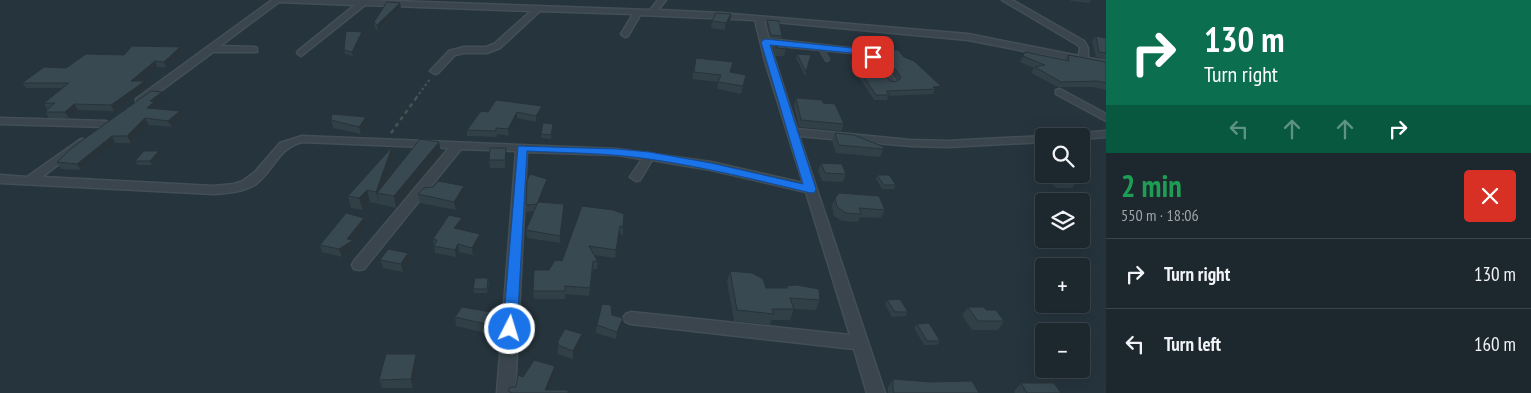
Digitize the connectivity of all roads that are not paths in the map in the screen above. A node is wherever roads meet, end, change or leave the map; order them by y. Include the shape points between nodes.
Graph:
1 (574, 0) edge
2 (662, 0) edge
3 (1006, 0) edge
4 (364, 2) junction
5 (402, 2) edge
6 (538, 8) junction
7 (573, 10) junction
8 (638, 12) junction
9 (652, 13) junction
10 (759, 19) junction
11 (625, 34) dead end
12 (765, 42) junction
13 (820, 47) junction
14 (213, 49) junction
15 (254, 50) dead end
16 (302, 53) dead end
17 (827, 59) dead end
18 (1083, 60) junction
19 (1106, 64) edge
20 (435, 71) road end
21 (892, 83) edge
22 (1060, 92) dead end
23 (1085, 106) junction
24 (130, 108) edge
25 (1106, 108) edge
26 (1106, 118) edge
27 (0, 121) edge
28 (793, 132) junction
29 (1106, 134) edge
30 (1090, 135) edge
31 (1035, 140) edge
32 (457, 146) junction
33 (522, 148) junction
34 (649, 156) junction
35 (636, 177) dead end
36 (0, 179) edge
37 (29, 181) junction
38 (811, 189) junction
39 (359, 265) dead end
40 (631, 318) dead end
41 (860, 343) junction
42 (506, 393) edge
43 (876, 393) edge

1 - 7 street
2 - 9 street
3 - 18 street via 1080,43 1084,48
4 - 5 street
4 - 14 street via 277,0
4 - 16 street
5 - 6 street
6 - 7 street
6 - 20 street via 497,46 452,53
7 - 8 street
8 - 9 street
8 - 11 street
9 - 10 street
10 - 12 street
10 - 18 street via 968,37
12 - 13 street
12 - 28 street
13 - 17 lane
13 - 21 street via 869,54
14 - 15 street
14 - 24 street
18 - 19 street
22 - 23 street
23 - 25 street
23 - 26 street
27 - 37 street via 110,121
28 - 31 street via 910,143
28 - 38 street
29 - 30 street
32 - 33 street
32 - 37 street via 290,141 276,150 253,181 234,188 214,190
32 - 39 street
33 - 34 street
33 - 42 street
34 - 35 street
34 - 38 street via 711,166
36 - 37 street
38 - 41 street
40 - 41 street
41 - 43 street

